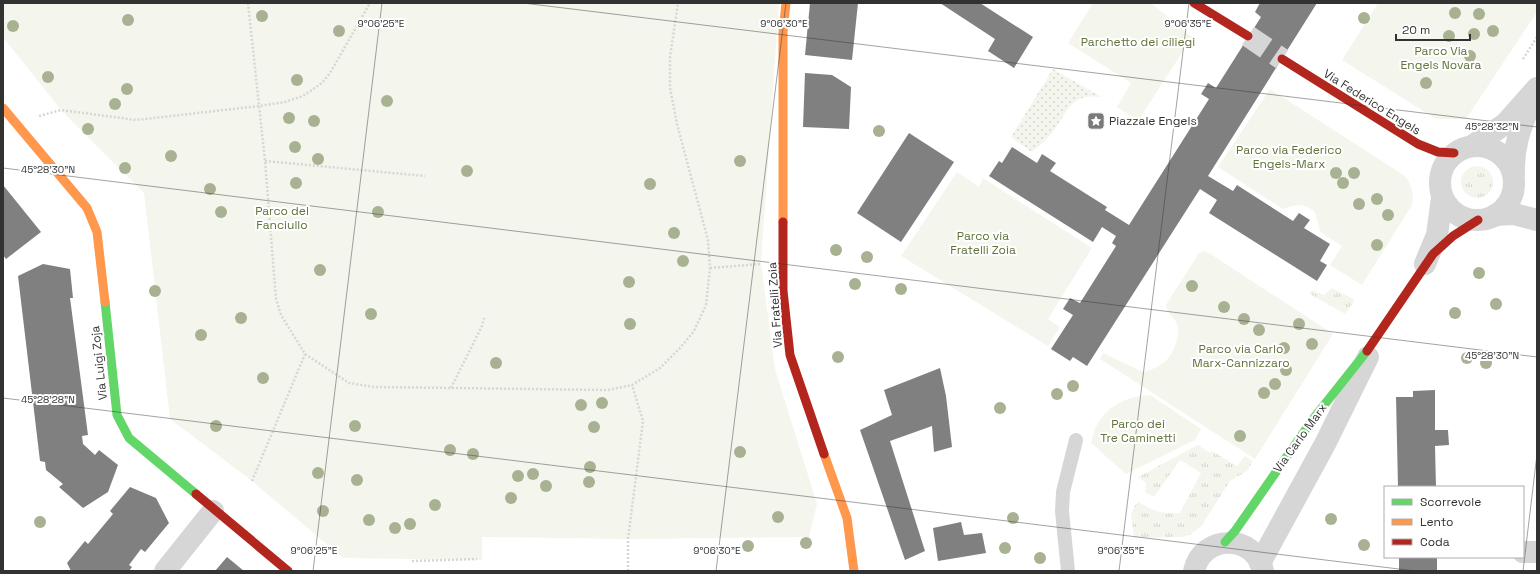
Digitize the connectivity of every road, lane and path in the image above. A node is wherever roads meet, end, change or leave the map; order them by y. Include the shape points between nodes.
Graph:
1 (248, 3) edge
2 (370, 3) edge
3 (678, 3) edge
4 (786, 3) edge
5 (1194, 3) edge
6 (1248, 36) tunnel mouth
7 (1537, 37) edge
8 (1282, 59) tunnel mouth
9 (1523, 59) dead end
10 (1536, 90) edge
11 (259, 106) junction
12 (3, 108) edge
13 (15, 123) junction
14 (1463, 149) junction
15 (265, 161) junction
16 (425, 176) dead end
17 (1514, 180) junction
18 (1442, 198) junction
19 (1487, 218) junction
20 (1537, 219) edge
21 (767, 264) dead end
22 (1425, 264) junction
23 (710, 268) junction
24 (484, 318) dead end
25 (1378, 337) junction
26 (305, 354) junction
27 (632, 386) junction
28 (451, 388) junction
29 (1076, 440) dead end
30 (252, 481) dead end
31 (213, 511) junction
32 (1225, 542) junction
33 (1524, 552) edge
34 (1537, 552) edge
35 (477, 559) dead end
36 (412, 561) dead end
37 (1262, 567) edge
38 (1189, 569) edge
39 (164, 571) edge
40 (288, 571) edge
41 (628, 571) edge
42 (854, 571) edge
43 (1068, 571) edge

1 - 11 path
2 - 11 path via 330,73 322,82 303,96 286,102
3 - 23 path via 670,57 670,88 708,240
4 - 42 street, Via Fratelli Zoia via 783,32 783,291 790,355 847,518
5 - 6 street
7 - 9 path
8 - 14 street, Via Federico Engels via 1418,144 1438,152
10 - 14 street via 1505,124
10 - 17 street via 1517,137 1513,160
11 - 13 path via 136,120 61,110
11 - 15 path
12 - 13 street, Via Luigi Zoja
13 - 31 street, Via Luigi Zoja via 87,208 97,232 117,415 129,438
14 - 17 street via 1490,147 1500,153 1509,162
14 - 18 street via 1445,162 1440,174
15 - 16 path
15 - 26 path via 276,298 281,315
17 - 19 street via 1512,198 1505,208
17 - 20 street via 1526,208
18 - 19 street via 1460,216
18 - 22 street, Via Carlo Marx via 1437,235
19 - 20 street via 1514,214
19 - 22 street, Via Carlo Marx via 1453,236
21 - 23 path
22 - 25 street, Via Carlo Marx
23 - 27 path via 706,305 694,331 660,368
24 - 28 path
25 - 32 street, Via Carlo Marx via 1313,419
25 - 37 street, Via Carlo Marx
26 - 28 path via 349,382 374,387
26 - 30 path
27 - 28 path via 608,390
27 - 41 path via 642,422 628,539
29 - 43 lane via 1063,492 1062,511
31 - 39 street
31 - 40 street, Via Luigi Zoja
32 - 37 street, Via Carlo Marx via 1248,548
32 - 38 street, Via Carlo Marx via 1207,550
33 - 34 street
35 - 36 path

